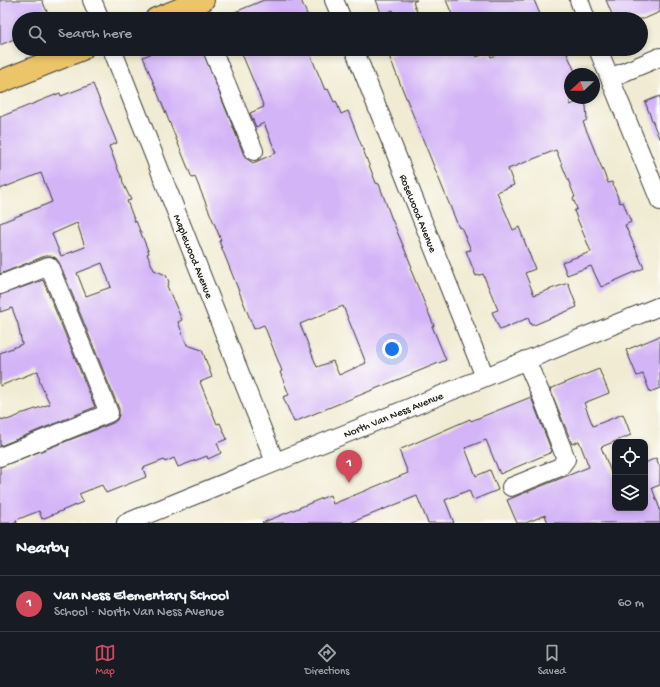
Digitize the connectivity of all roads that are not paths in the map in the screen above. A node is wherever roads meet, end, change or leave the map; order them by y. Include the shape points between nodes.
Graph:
1 (92, 0) edge
2 (334, 0) edge
3 (579, 0) edge
4 (199, 8) edge
5 (97, 12) edge
6 (183, 12) edge
7 (339, 12) edge
8 (583, 12) edge
9 (65, 56) edge
10 (115, 56) edge
11 (215, 56) edge
12 (357, 56) edge
13 (601, 56) edge
14 (660, 57) edge
15 (610, 78) junction
16 (0, 82) edge
17 (254, 151) dead end
18 (660, 201) edge
19 (0, 286) edge
20 (660, 306) edge
21 (526, 360) junction
22 (485, 377) junction
23 (0, 457) edge
24 (275, 462) junction
25 (511, 487) dead end
26 (126, 523) edge

1 - 5 street
2 - 7 street
3 - 8 street
4 - 6 main road
9 - 16 main road
10 - 24 street, Maplewood Avenue
11 - 17 street
12 - 22 street, Rosewood Avenue
13 - 15 street
14 - 15 street
15 - 18 street
19 - 23 street via 49,266 109,413
20 - 21 street, North Van Ness Avenue
21 - 22 street, North Van Ness Avenue
21 - 25 street via 566,459 560,467
22 - 24 street, North Van Ness Avenue
24 - 26 street, North Van Ness Avenue

